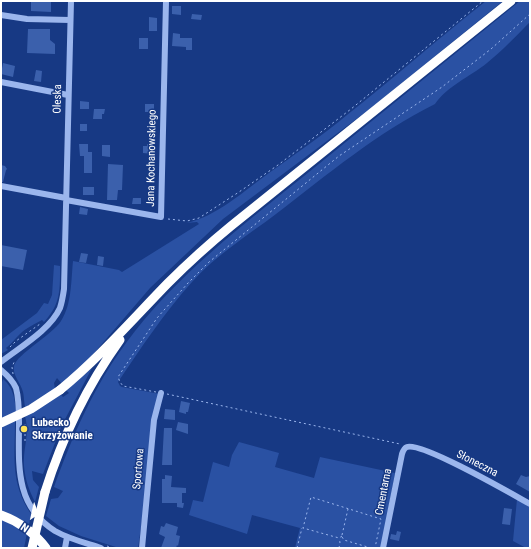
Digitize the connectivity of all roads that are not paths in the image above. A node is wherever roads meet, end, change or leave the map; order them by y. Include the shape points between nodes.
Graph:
1 (71, 1) edge
2 (166, 1) edge
3 (511, 1) edge
4 (1, 15) edge
5 (70, 20) junction
6 (1, 82) edge
7 (68, 95) junction
8 (1, 186) edge
9 (66, 199) junction
10 (146, 308) junction
11 (1, 362) edge
12 (1, 370) edge
13 (162, 393) road end
14 (1, 423) edge
15 (412, 447) joint
16 (530, 504) edge
17 (1, 515) edge
18 (67, 537) junction
19 (32, 548) edge
20 (46, 548) edge
21 (64, 548) edge
22 (101, 548) edge
23 (142, 548) edge
24 (383, 548) edge

1 - 5 street, Oleska
2 - 9 street, Jana Kochanowskiego via 161,218
3 - 10 highway via 231,226 183,268
4 - 5 street via 27,19
5 - 7 street, Oleska
6 - 7 street
7 - 9 street, Oleska
8 - 9 street
9 - 11 street, Oleska via 64,289 60,308 45,328
10 - 14 highway, bridge via 101,354 60,390 31,409
10 - 19 highway, bridge via 110,354 64,440 45,492
12 - 18 street via 14,383 17,392 18,469 24,496 44,523
13 - 23 street, Sportowa via 154,420
15 - 16 street, Słoneczna via 459,466
15 - 24 street, Cmentarna via 404,449 402,454
17 - 20 highway via 29,529
18 - 21 street
18 - 22 street

